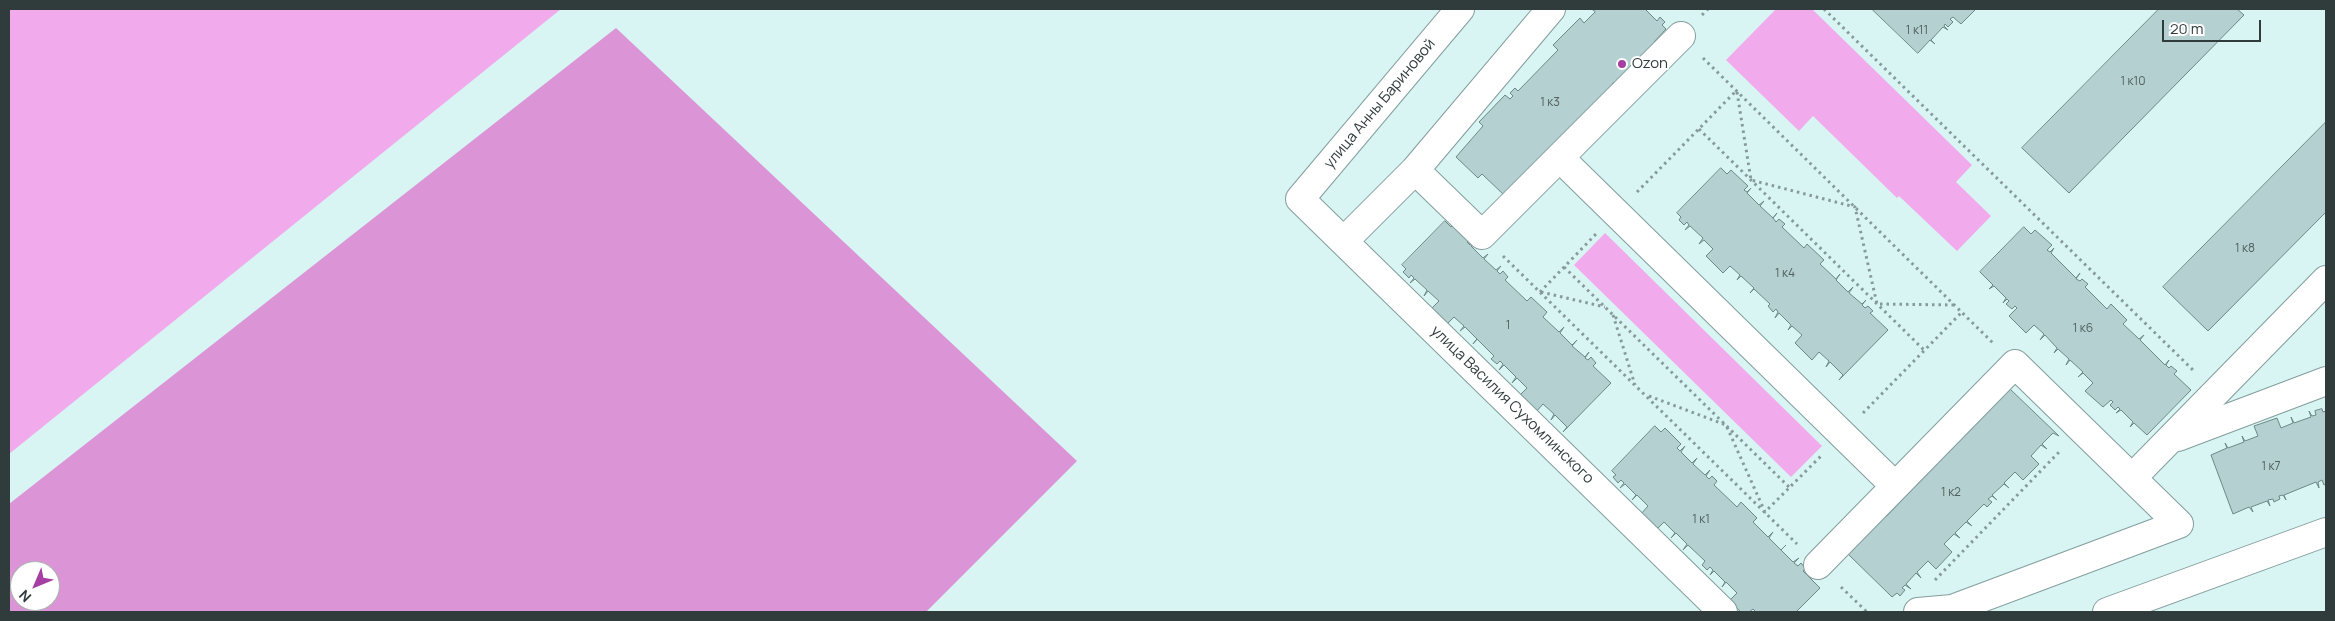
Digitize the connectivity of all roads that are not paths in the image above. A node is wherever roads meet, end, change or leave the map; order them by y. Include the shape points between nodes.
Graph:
1 (1460, 9) edge
2 (1551, 9) edge
3 (1681, 36) road end
4 (1560, 158) junction
5 (1415, 170) junction
6 (1300, 199) joint
7 (1344, 240) junction
8 (2326, 280) edge
9 (2326, 381) edge
10 (2169, 440) junction
11 (2132, 478) junction
12 (1895, 486) junction
13 (2326, 532) edge
14 (1818, 565) road end
15 (1953, 610) edge
16 (1723, 612) edge
17 (1918, 612) edge
18 (2107, 612) edge

1 - 6 street, улица Анны Бариновой
2 - 5 street
3 - 4 street
4 - 5 street via 1482,235
4 - 12 street
5 - 7 street
6 - 7 street, улица Василия Сухомлинского
7 - 16 street, улица Василия Сухомлинского
8 - 10 street
9 - 10 street
10 - 11 street
11 - 12 street via 2015,364
11 - 15 street via 2179,524
12 - 14 street
13 - 18 street
15 - 17 street

